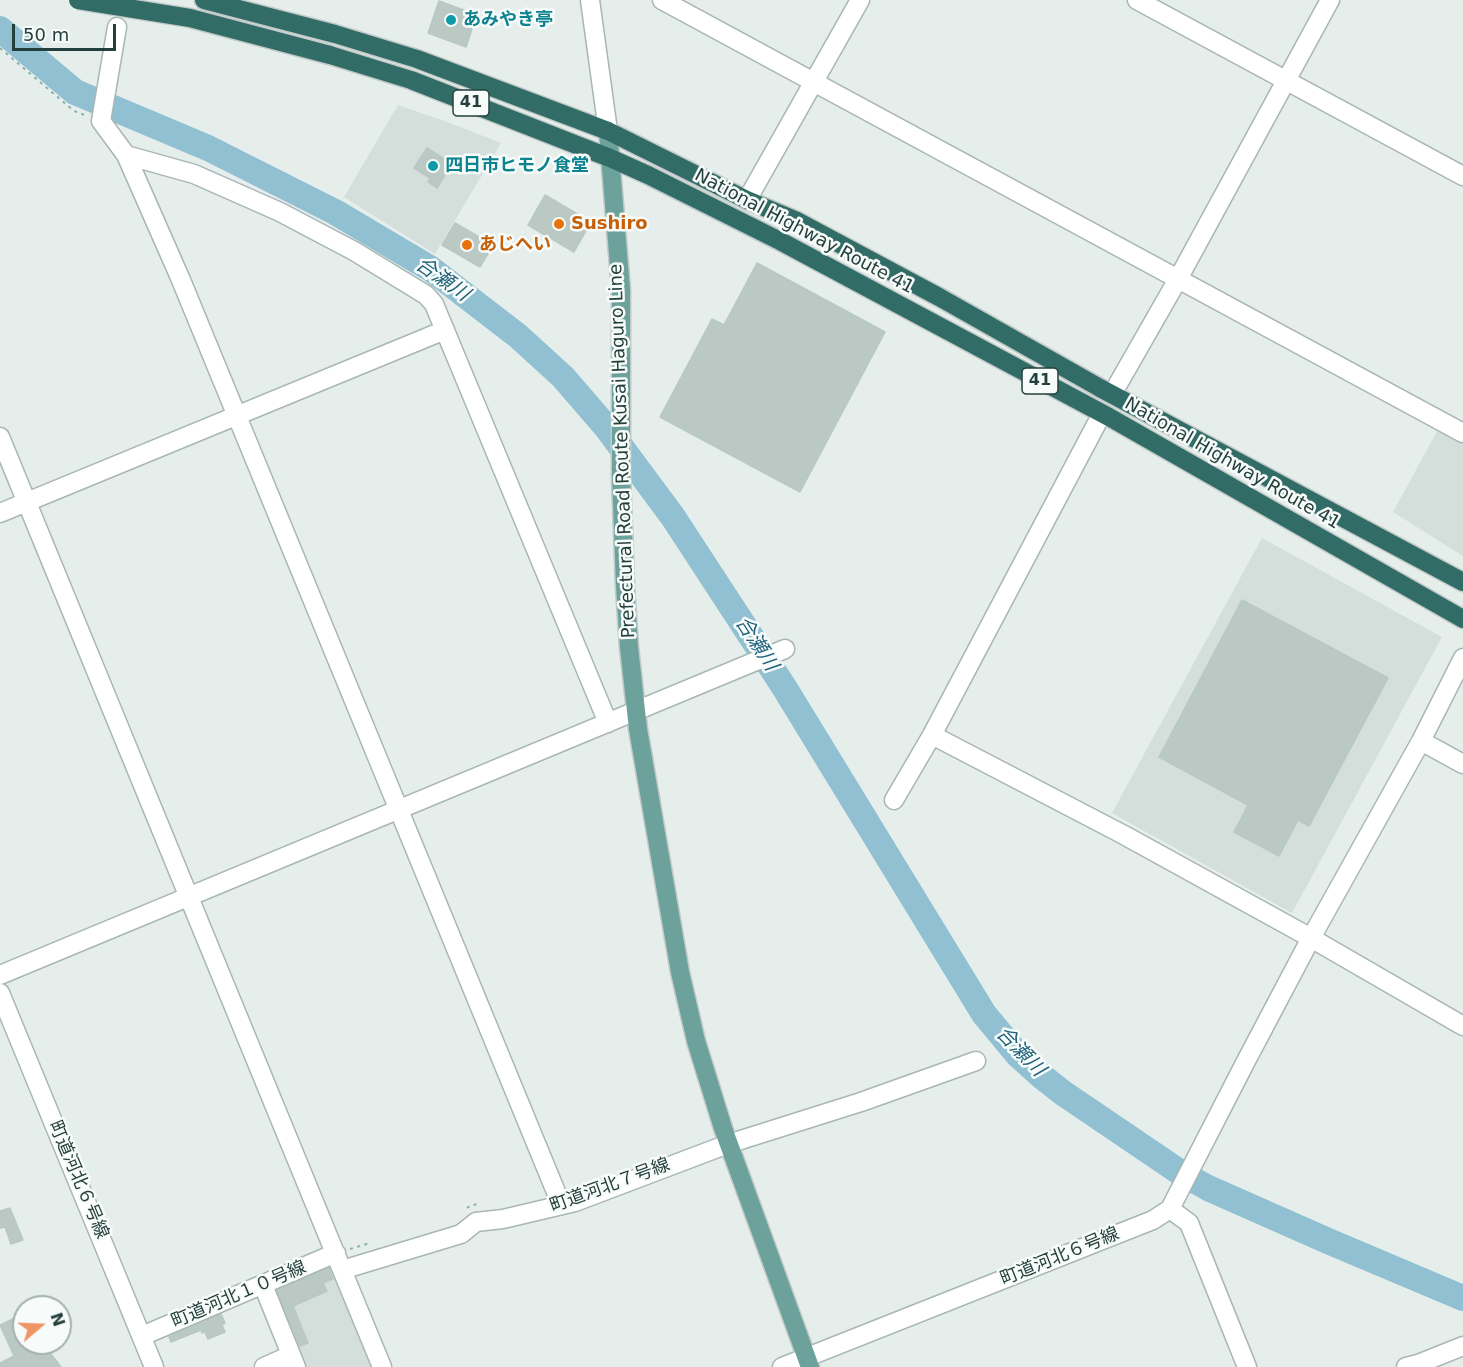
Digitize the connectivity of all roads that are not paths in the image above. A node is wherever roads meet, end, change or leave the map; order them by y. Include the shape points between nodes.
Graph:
1 (78, 0) edge
2 (204, 0) edge
3 (590, 0) edge
4 (662, 0) edge
5 (860, 0) edge
6 (1137, 0) edge
7 (1330, 0) edge
8 (117, 27) dead end
9 (1286, 80) junction
10 (814, 81) junction
11 (608, 131) junction
12 (126, 155) junction
13 (610, 158) junction
14 (1463, 176) edge
15 (747, 200) junction
16 (1178, 279) junction
17 (445, 330) junction
18 (1118, 384) dead end
19 (238, 416) junction
20 (1096, 423) dead end
21 (1463, 433) edge
22 (0, 437) edge
23 (27, 502) junction
24 (0, 513) edge
25 (1463, 582) edge
26 (1463, 619) edge
27 (785, 649) dead end
28 (1463, 658) edge
29 (636, 712) junction
30 (608, 723) junction
31 (932, 735) junction
32 (1421, 741) junction
33 (1463, 764) edge
34 (894, 800) dead end
35 (398, 810) junction
36 (189, 896) junction
37 (1311, 938) junction
38 (0, 975) edge
39 (0, 993) edge
40 (1463, 1026) edge
41 (976, 1061) dead end
42 (728, 1143) junction
43 (556, 1192) dead end
44 (1170, 1209) junction
45 (339, 1262) junction
46 (262, 1285) junction
47 (142, 1336) junction
48 (1463, 1346) edge
49 (294, 1361) edge
50 (808, 1362) edge
51 (1414, 1366) edge
52 (154, 1367) edge
53 (264, 1367) edge
54 (382, 1367) edge
55 (782, 1367) edge
56 (1247, 1367) edge

1 - 13 highway, National Highway Route 41 / 41, bridge via 190,18 330,55 411,80
2 - 11 highway, National Highway Route 41 / 41 via 417,59
3 - 11 street
4 - 10 street
5 - 10 street
6 - 9 street
7 - 9 street
8 - 12 street via 101,118
9 - 14 street
9 - 16 street
10 - 15 street
10 - 16 street
11 - 13 main road, Prefectural Road Route Kusai Haguro Line
11 - 15 highway, National Highway Route 41 / 41
12 - 17 street via 194,174 354,250 426,295
12 - 19 street
13 - 26 highway, National Highway Route 41 / 41 via 780,242 1109,417
13 - 29 main road, Prefectural Road Route Kusai Haguro Line via 621,290 621,475
15 - 25 highway, National Highway Route 41 / 41 via 939,297 1100,388
16 - 18 street
16 - 21 street
17 - 19 street
17 - 30 street
19 - 23 street
19 - 35 street
20 - 31 street
22 - 23 street
23 - 24 street
23 - 36 street
27 - 29 street
28 - 32 street
29 - 30 street
29 - 42 main road, Prefectural Road Route Kusai Haguro Line via 680,972 696,1041
30 - 35 street
31 - 34 street
31 - 37 street
32 - 33 street
32 - 37 street
35 - 36 street
35 - 43 street
36 - 38 street
36 - 45 street
37 - 40 street
37 - 44 street
39 - 47 street, 町道河北６号線
41 - 42 street, 町道河北７号線
42 - 45 street, 町道河北７号線 via 562,1207 476,1222 461,1234
42 - 50 main road, Prefectural Road Route Kusai Haguro Line
44 - 50 street, 町道河北６号線 via 1153,1220
44 - 56 street via 1189,1223
45 - 46 street, 町道河北１０号線
45 - 54 street
46 - 47 street, 町道河北１０号線
46 - 49 street
47 - 52 street, 町道河北６号線
48 - 51 street
49 - 53 street
50 - 55 street, 町道河北６号線

